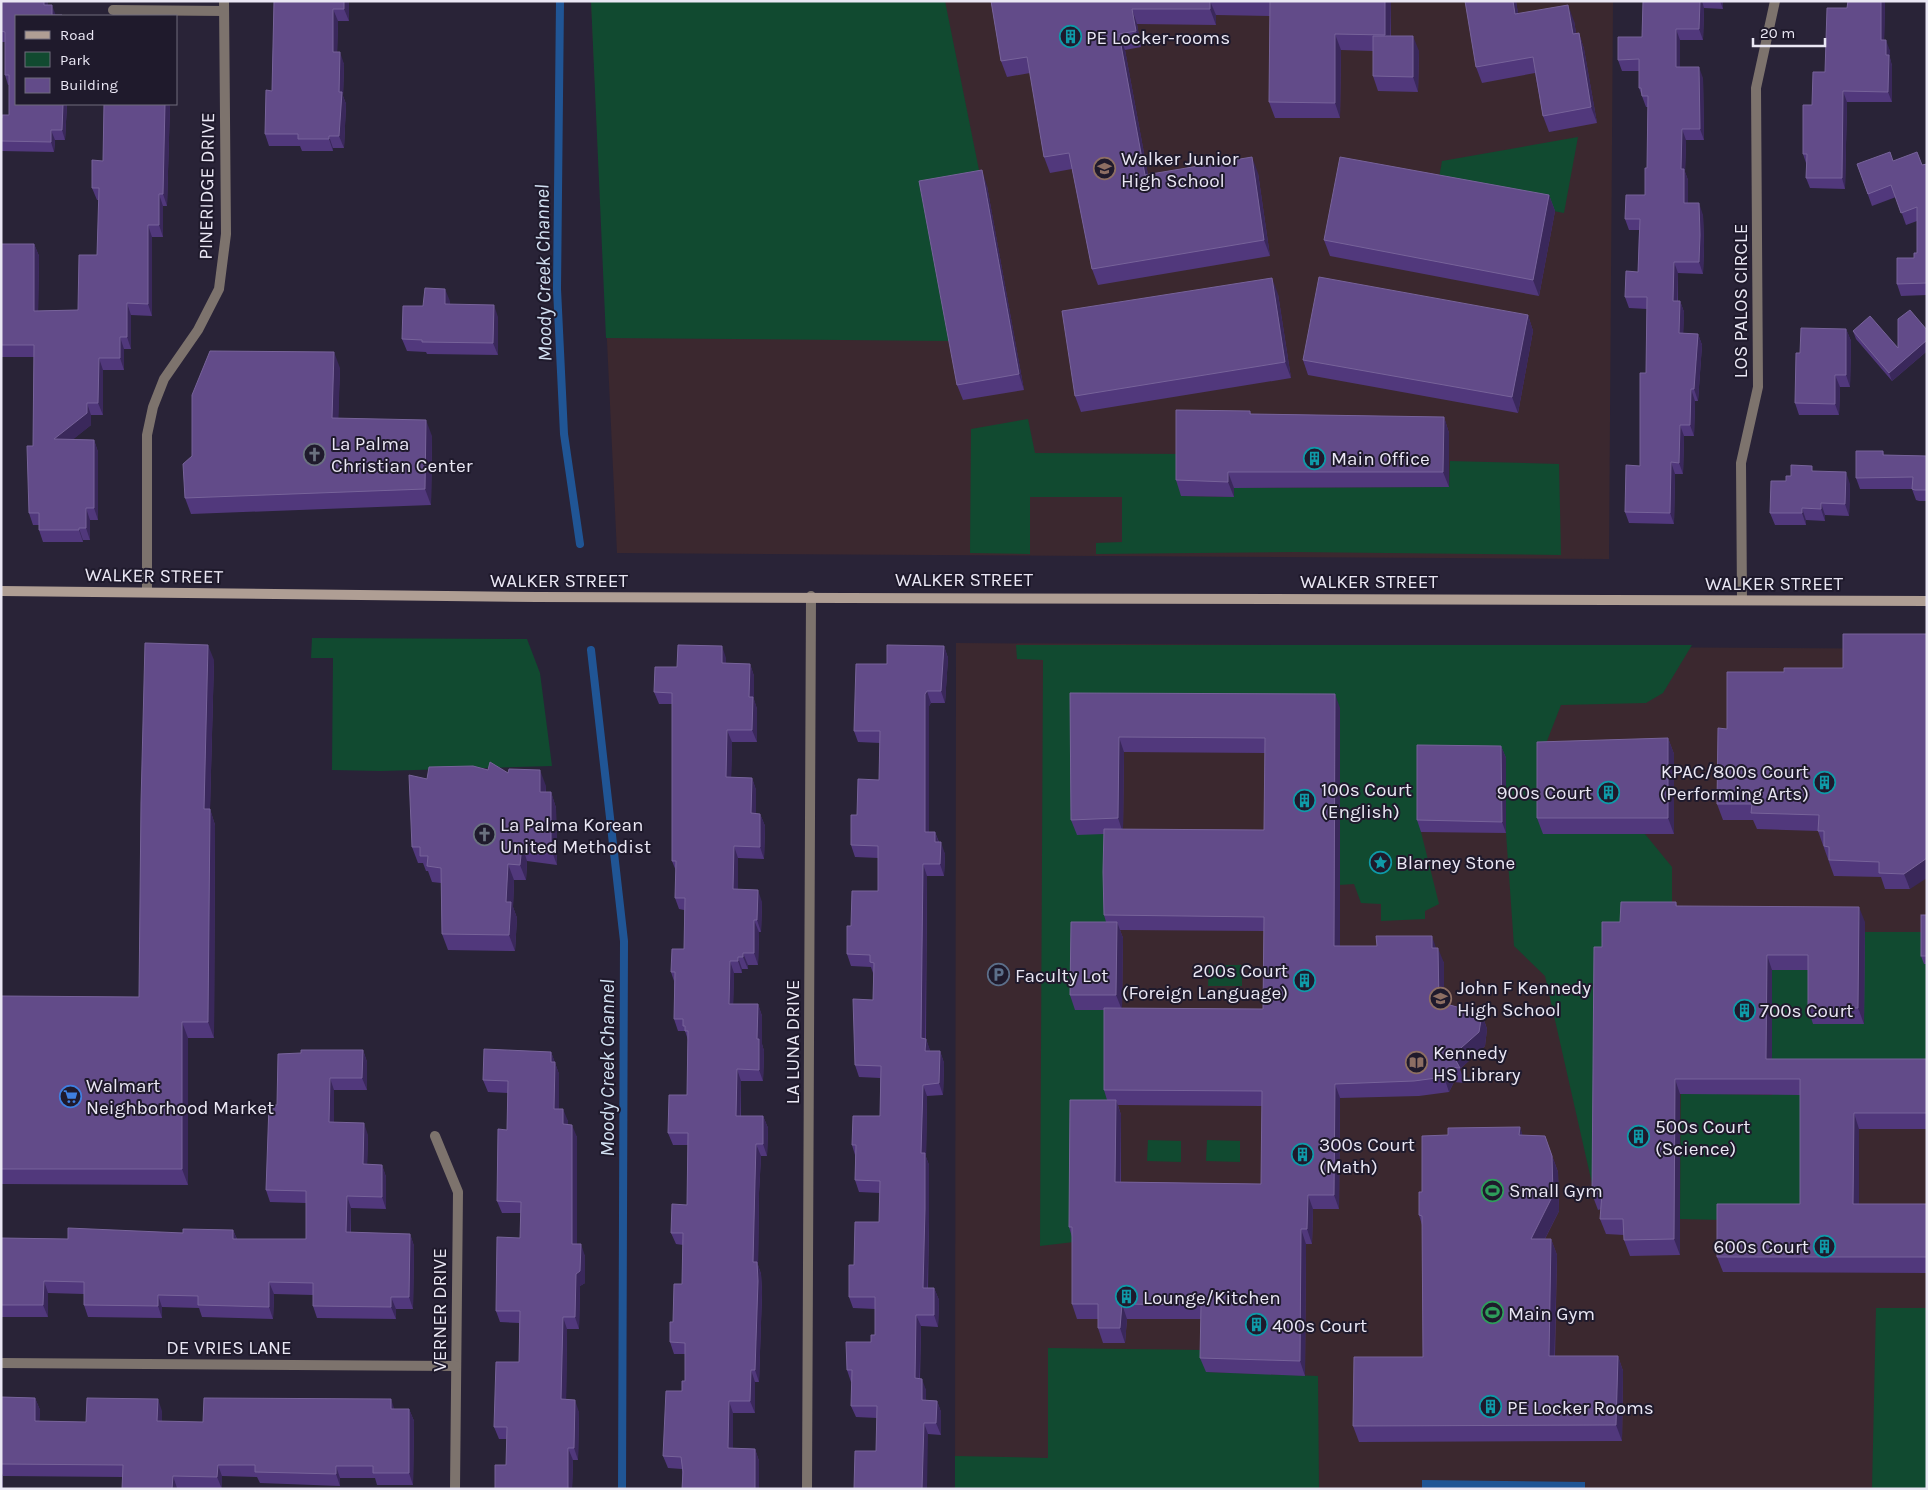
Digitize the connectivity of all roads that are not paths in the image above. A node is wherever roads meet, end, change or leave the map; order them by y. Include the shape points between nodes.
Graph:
1 (1775, 1) edge
2 (224, 6) edge
3 (113, 10) dead end
4 (1, 591) edge
5 (148, 592) junction
6 (811, 596) junction
7 (1742, 600) junction
8 (1927, 601) edge
9 (435, 1136) dead end
10 (1, 1363) edge
11 (456, 1366) junction
12 (455, 1489) edge
13 (808, 1489) edge

1 - 7 street, LOS PALOS CIRCLE via 1756,88 1758,387 1741,463
2 - 3 street
2 - 5 street, PINERIDGE DRIVE via 226,234 219,289 198,330 164,379 153,407 147,435
4 - 5 main road, WALKER STREET
5 - 6 main road, WALKER STREET via 536,597
6 - 7 main road, WALKER STREET
6 - 13 street, LA LUNA DRIVE
7 - 8 main road, WALKER STREET
9 - 11 street, VERNER DRIVE via 458,1192
10 - 11 street, DE VRIES LANE
11 - 12 street, VERNER DRIVE

